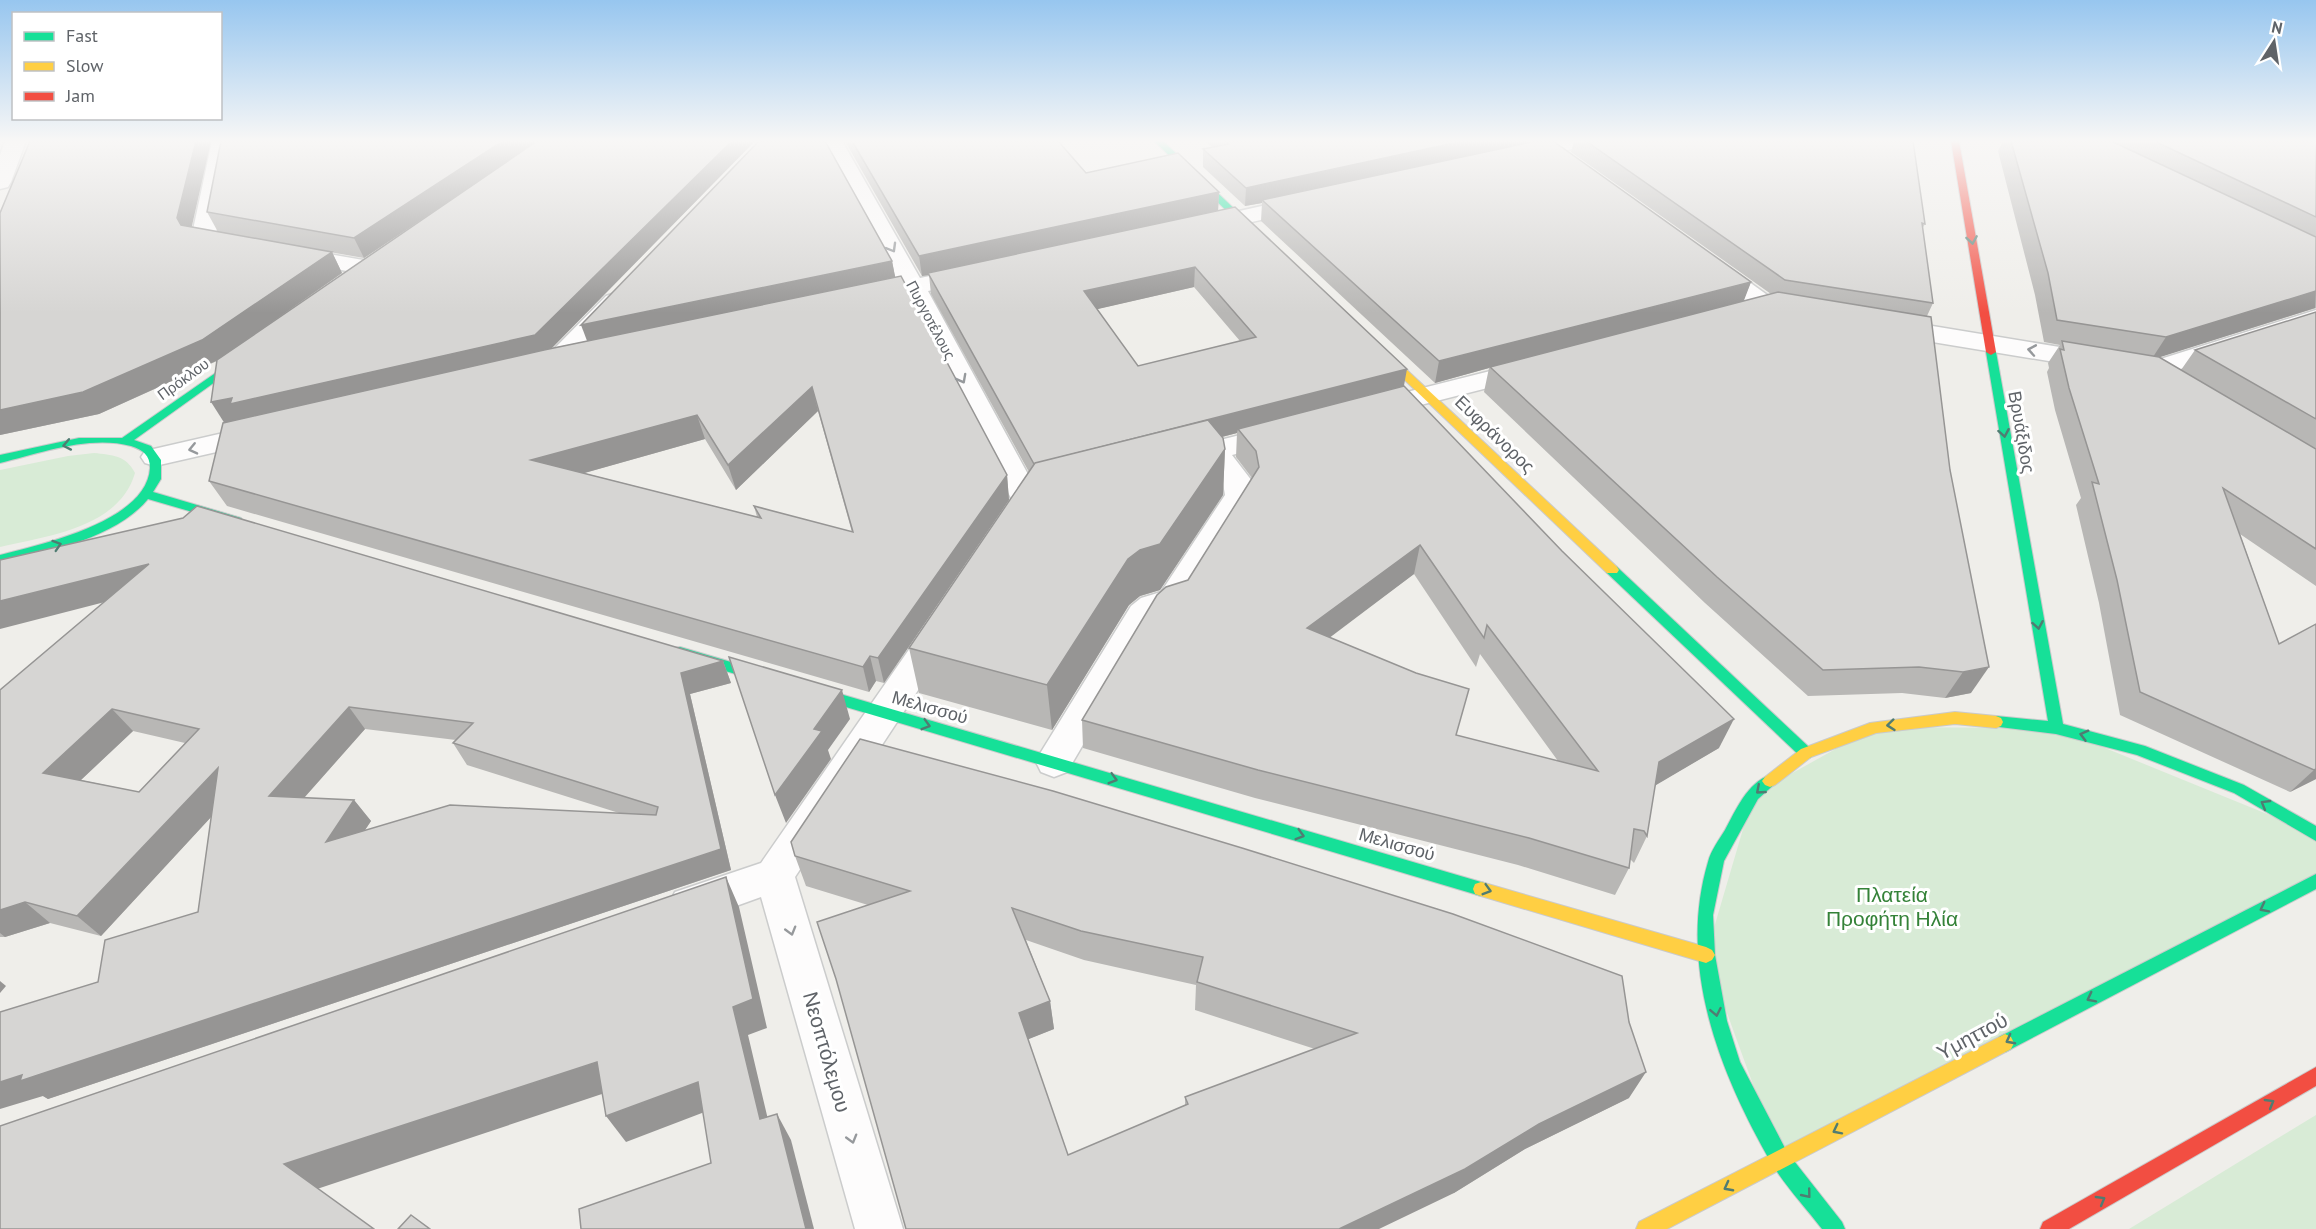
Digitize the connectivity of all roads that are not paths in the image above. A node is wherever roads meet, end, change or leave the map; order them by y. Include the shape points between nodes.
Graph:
1 (211, 198) edge
2 (864, 198) edge
3 (1219, 198) edge
4 (1329, 198) edge
5 (1965, 198) edge
6 (1240, 218) junction
7 (1181, 231) edge
8 (1274, 250) edge
9 (1691, 252) edge
10 (373, 265) joint
11 (995, 270) edge
12 (350, 282) edge
13 (914, 287) junction
14 (627, 288) edge
15 (844, 302) edge
16 (1734, 315) edge
17 (2316, 318) edge
18 (1872, 324) edge
19 (1367, 338) edge
20 (263, 343) edge
21 (1989, 343) junction
22 (600, 354) edge
23 (1553, 363) edge
24 (2152, 370) junction
25 (2183, 389) edge
26 (1428, 395) junction
27 (1375, 409) edge
28 (287, 427) edge
29 (1305, 427) edge
30 (125, 441) junction
31 (1213, 451) junction
32 (155, 457) junction
33 (0, 459) edge
34 (1158, 466) edge
35 (144, 494) junction
36 (254, 526) edge
37 (1007, 529) edge
38 (0, 559) edge
39 (956, 607) edge
40 (670, 650) edge
41 (886, 713) junction
42 (2056, 728) junction
43 (1806, 753) junction
44 (1054, 762) junction
45 (2316, 834) edge
46 (775, 875) junction
47 (2316, 881) edge
48 (651, 918) edge
49 (1706, 955) junction
50 (2316, 1076) edge
51 (1780, 1159) junction
52 (879, 1229) edge
53 (1647, 1229) edge
54 (1835, 1229) edge
55 (2050, 1229) edge

1 - 10 street via 203,239
2 -> 13 street, Πυργοτέλους
3 - 6 main road
4 - 6 street
5 -> 21 main road, Βρυάξιδος
6 - 7 street
6 - 8 main road
9 - 16 street via 1779,308
10 - 12 main road
11 - 13 street
13 - 15 street
13 -> 37 street, Πυργοτέλους via 1037,497
14 - 22 street via 542,367
17 - 24 street
18 - 21 street
19 - 26 main road, Ευφράνορος
20 - 30 main road, Πρόκλου
24 -> 21 street
21 -> 42 main road, Βρυάξιδος
23 - 26 street
24 - 25 street
26 - 27 street
26 - 43 main road, Ευφράνορος
28 -> 32 street
29 - 31 street
30 - 32 main road via 144,447
30 -> 33 main road via 71,444
31 - 34 street
31 - 44 street via 1237,481 1240,495 1173,600 1153,606 1143,614
32 - 35 main road via 158,472
35 - 36 main road
38 -> 35 main road via 77,538 133,507
39 - 41 street
40 - 41 main road, Μελισσού
41 -> 44 main road, Μελισσού
41 - 46 street
42 -> 43 main road via 1955,718 1875,727
45 -> 42 main road via 2239,789 2140,750
43 -> 49 main road via 1753,795 1716,860 1705,915
44 -> 49 main road, Μελισσού
46 - 48 street
46 -> 52 street, Νεοπτόλεμου
47 -> 51 main road, Υμηττού
49 -> 51 main road via 1718,1021 1732,1065
55 -> 50 main road
51 -> 53 main road, Υμηττού
51 -> 54 main road

